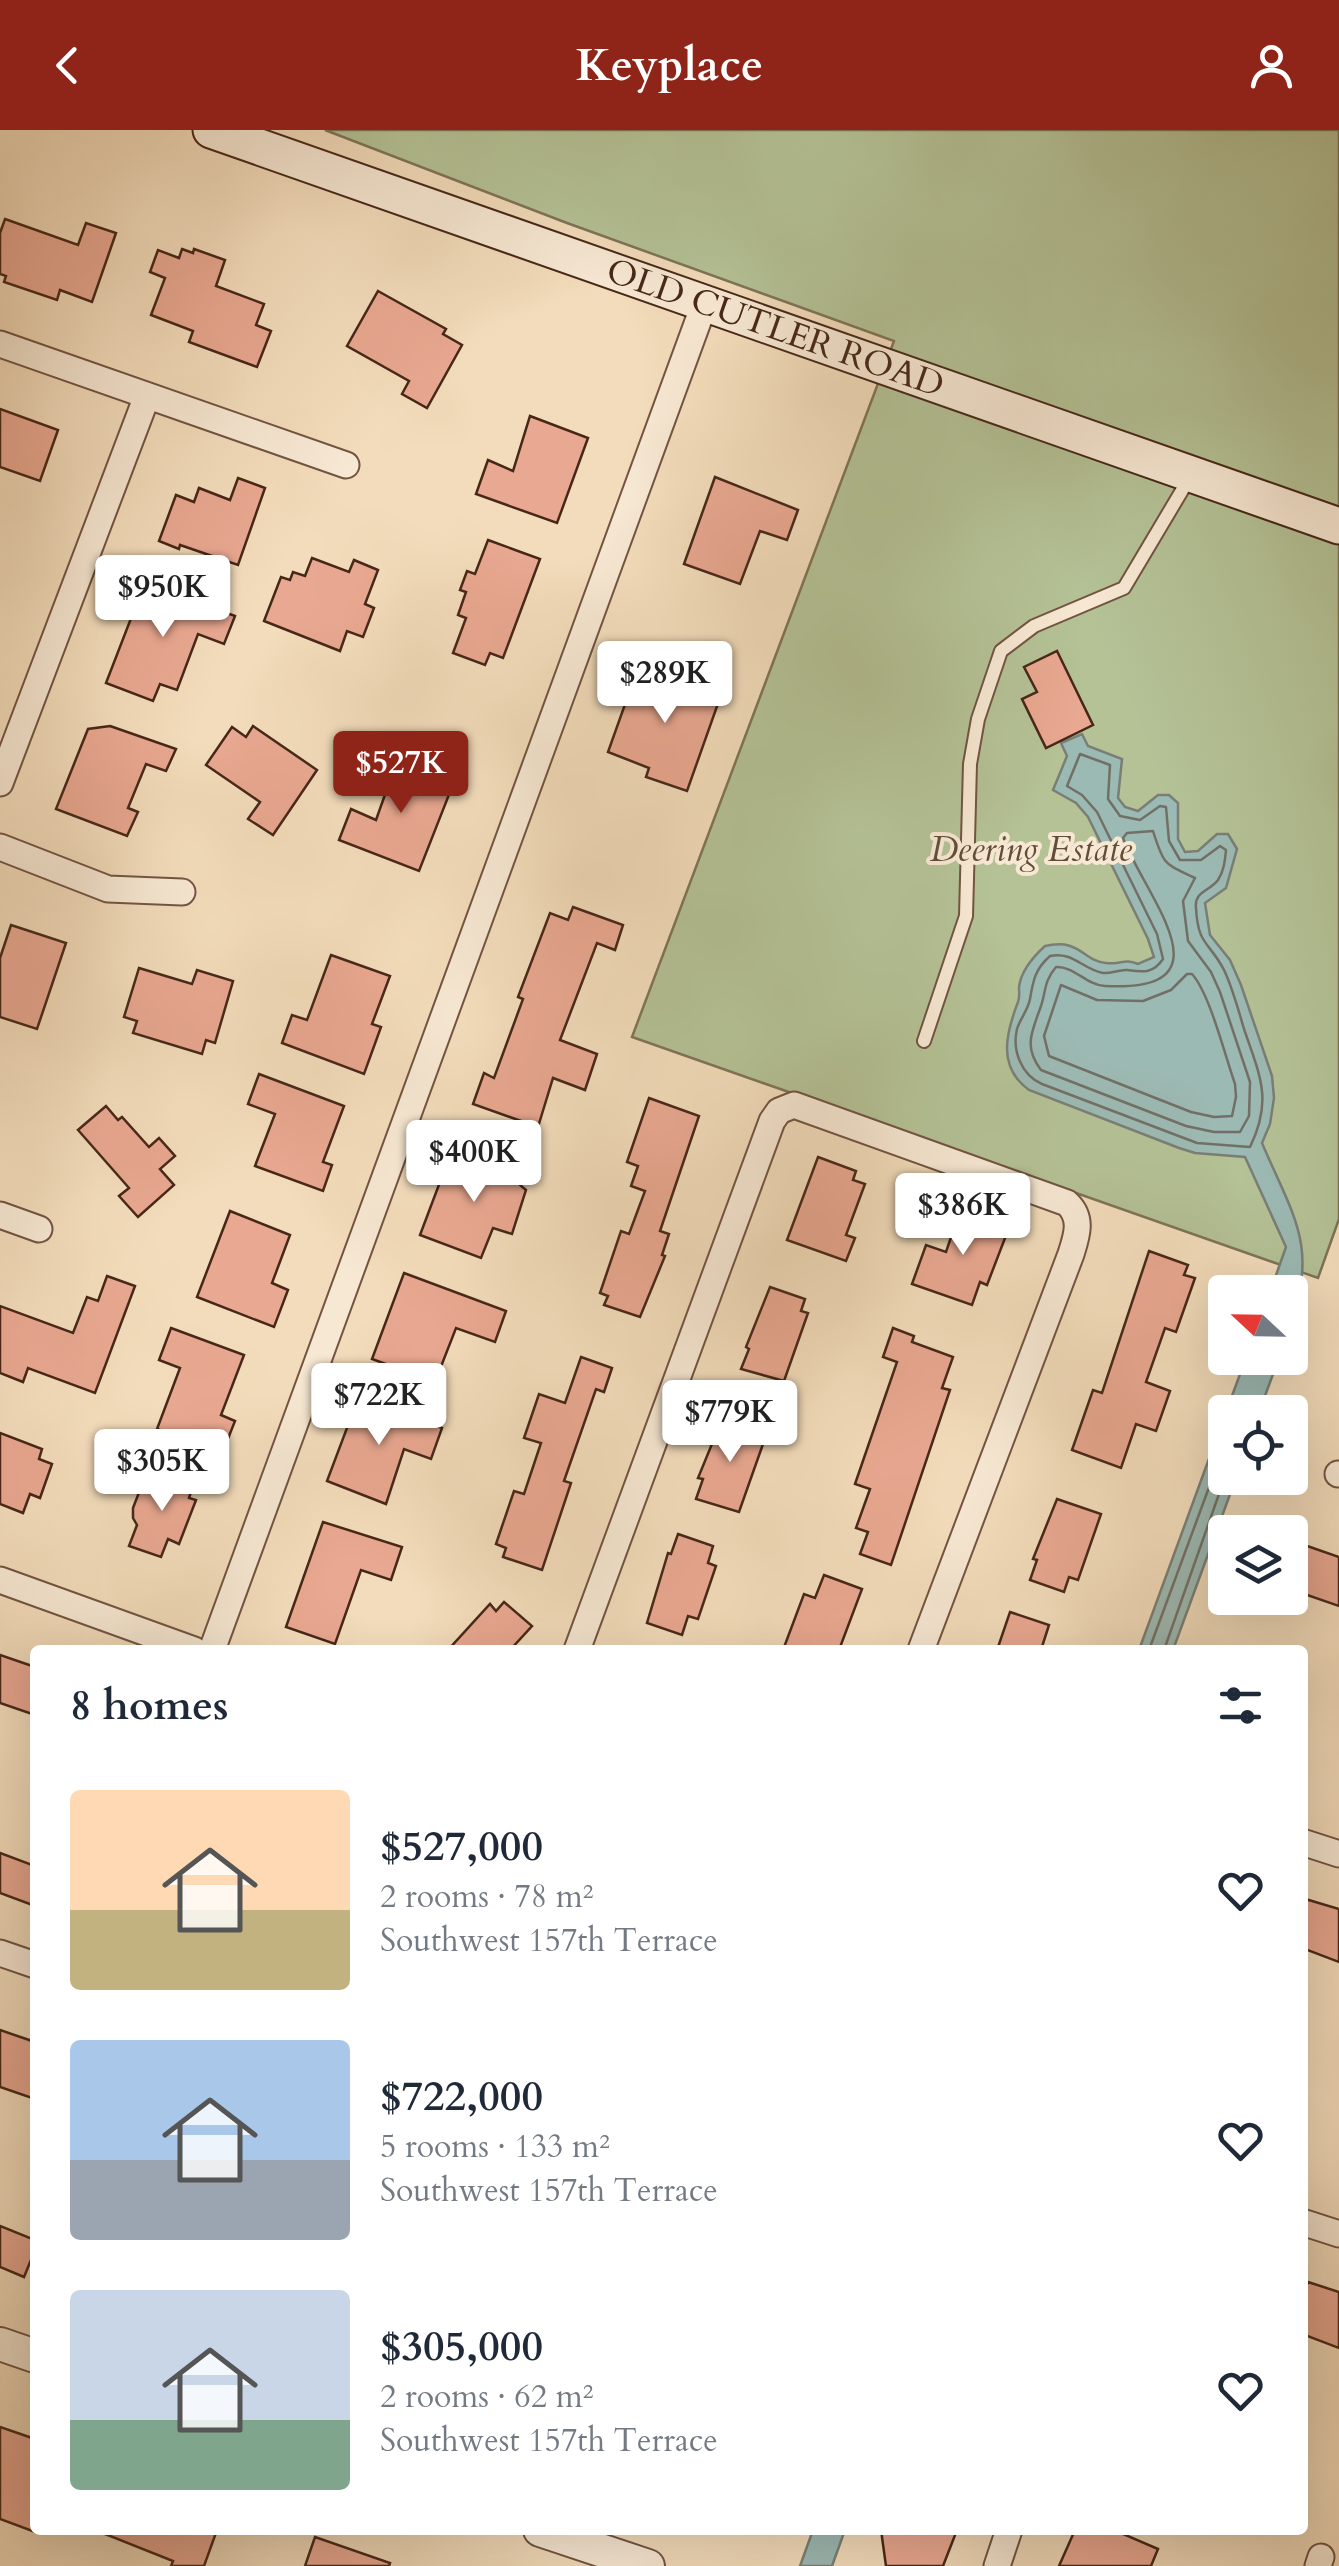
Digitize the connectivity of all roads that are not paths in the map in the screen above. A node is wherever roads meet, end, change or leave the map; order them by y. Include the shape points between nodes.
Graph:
1 (211, 130) edge
2 (704, 305) junction
3 (0, 344) edge
4 (147, 396) junction
5 (346, 465) dead end
6 (1192, 474) junction
7 (1339, 526) edge
8 (0, 783) edge
9 (0, 847) edge
10 (182, 892) dead end
11 (924, 1042) dead end
12 (0, 1216) edge
13 (39, 1229) dead end
14 (0, 1580) edge
15 (180, 1645) edge
16 (214, 1645) edge
17 (579, 1645) edge
18 (923, 1645) edge
19 (1308, 1844) edge
20 (1339, 1854) edge
21 (0, 1953) edge
22 (30, 1963) edge
23 (1308, 2224) edge
24 (1339, 2234) edge
25 (0, 2344) edge
26 (30, 2354) edge
27 (556, 2535) edge
28 (1007, 2535) edge
29 (600, 2549) edge
30 (648, 2566) edge
31 (997, 2566) edge

1 - 2 main road, OLD CUTLER ROAD
2 - 6 main road, OLD CUTLER ROAD
2 - 16 street
3 - 4 street
4 - 5 street
4 - 8 street
6 - 7 main road, OLD CUTLER ROAD
6 - 11 lane via 1124,588 1034,626 1002,652 970,764 966,916
9 - 10 street via 108,889
12 - 13 street
14 - 15 street
17 - 18 street via 768,1132 788,1106 1067,1203 1075,1212 1072,1254
19 - 20 street
21 - 22 street
23 - 24 street
25 - 26 street
27 - 29 street
28 - 31 street
29 - 30 street

